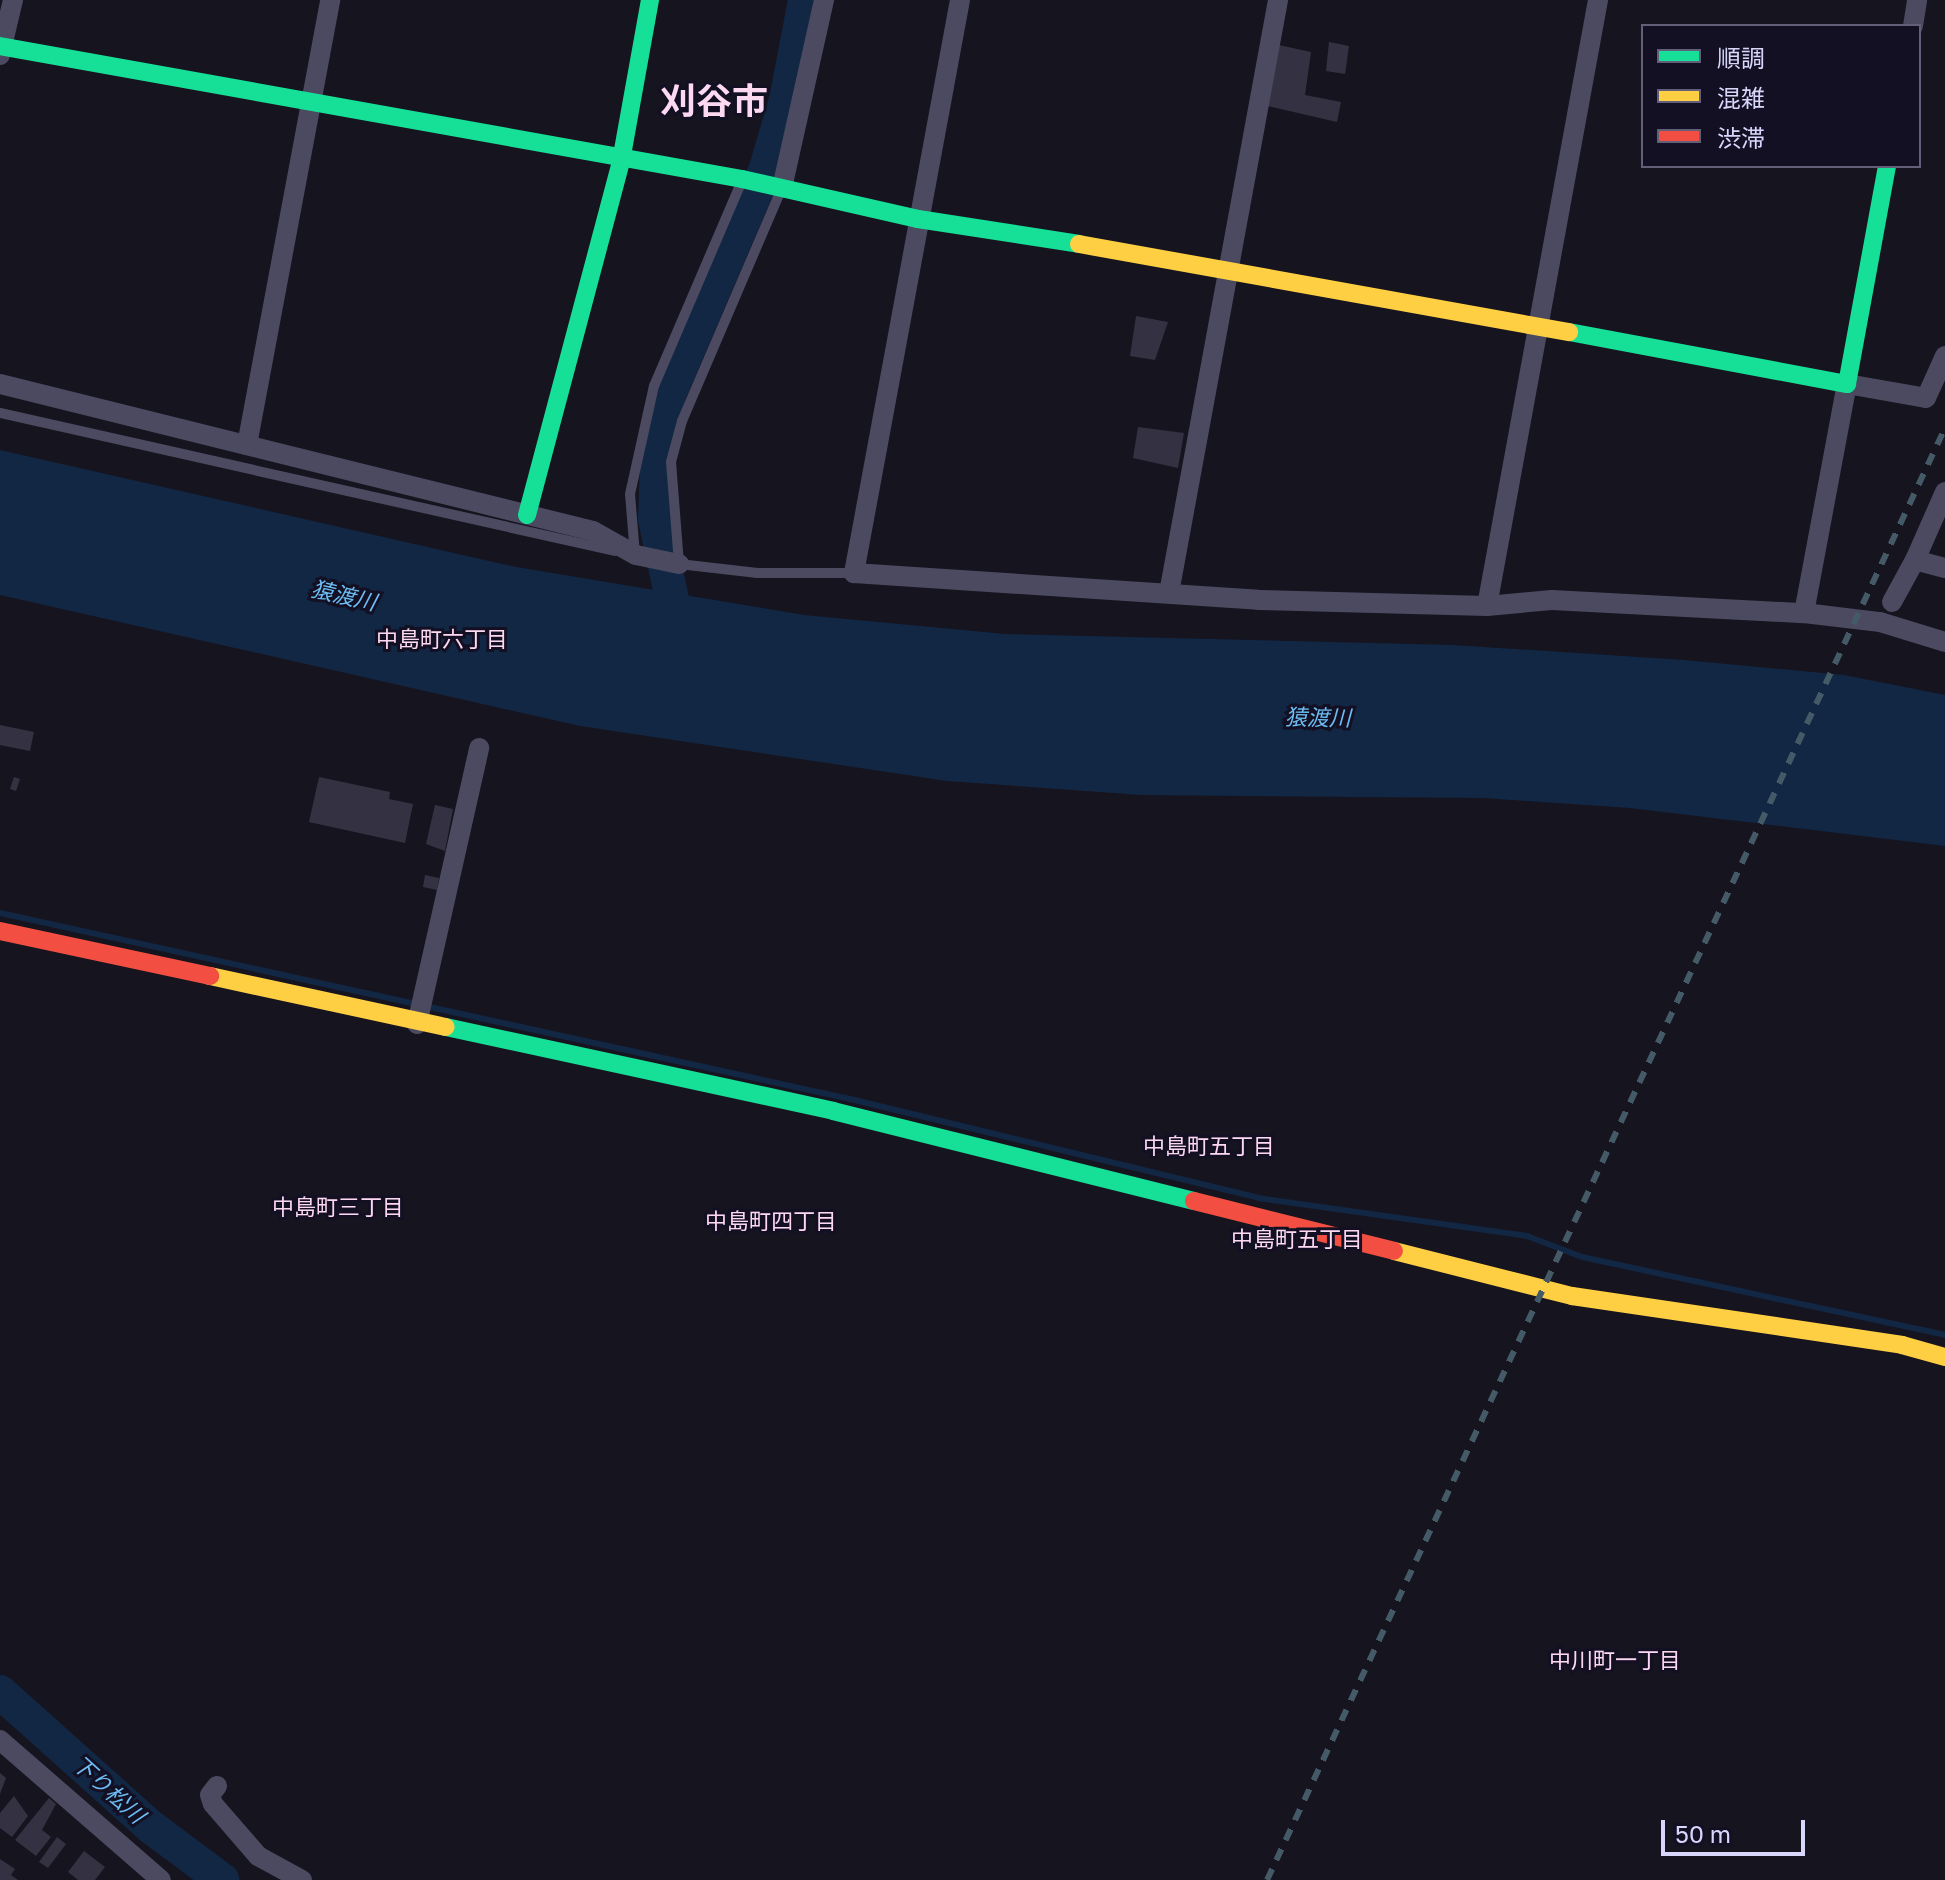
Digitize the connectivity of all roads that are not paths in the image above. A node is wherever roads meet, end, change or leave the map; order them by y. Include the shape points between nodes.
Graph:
1 (13, 0) edge
2 (330, 0) edge
3 (650, 0) edge
4 (824, 0) edge
5 (960, 0) edge
6 (1278, 0) edge
7 (1598, 0) edge
8 (1917, 0) edge
9 (1913, 24) edge
10 (1, 49) edge
11 (311, 100) junction
12 (621, 161) junction
13 (1887, 168) edge
14 (743, 179) junction
15 (782, 188) junction
16 (918, 219) junction
17 (1228, 268) junction
18 (1535, 326) junction
19 (1945, 356) edge
20 (0, 384) edge
21 (1847, 384) junction
22 (0, 413) edge
23 (247, 445) junction
24 (1945, 492) edge
25 (527, 515) junction
26 (636, 555) junction
27 (1915, 560) junction
28 (679, 564) junction
29 (1945, 568) edge
30 (854, 573) junction
31 (1169, 593) junction
32 (1892, 602) dead end
33 (1487, 606) junction
34 (1804, 613) junction
35 (1945, 642) edge
36 (479, 748) dead end
37 (0, 931) edge
38 (418, 1021) junction
39 (1945, 1357) edge
40 (0, 1740) edge
41 (217, 1786) dead end
42 (302, 1878) edge
43 (161, 1880) edge

1 - 10 street
2 - 11 street
3 - 12 street
4 - 15 street
5 - 16 street
6 - 17 street
7 - 18 street
8 - 9 street
10 - 11 street
11 - 12 street
11 - 23 street
12 - 14 street
12 - 25 street
13 - 21 street
14 - 15 street
14 - 26 lane via 654,386 630,494
15 - 16 street
15 - 28 lane via 682,421 671,462
16 - 17 street
16 - 30 street
17 - 18 street
17 - 31 street
18 - 21 street
18 - 33 street
19 - 21 street via 1926,398
20 - 23 street
21 - 34 street
22 - 26 lane
23 - 25 street
24 - 27 street
25 - 26 street via 593,531
26 - 28 street
27 - 29 street
27 - 32 street
28 - 30 lane via 757,573
30 - 31 street
31 - 33 street
33 - 34 street via 1552,600
34 - 35 street via 1880,622
36 - 38 street
37 - 38 street
38 - 39 street via 833,1111 1572,1296 1902,1345
40 - 43 street
41 - 42 street via 210,1795 213,1804 258,1856

